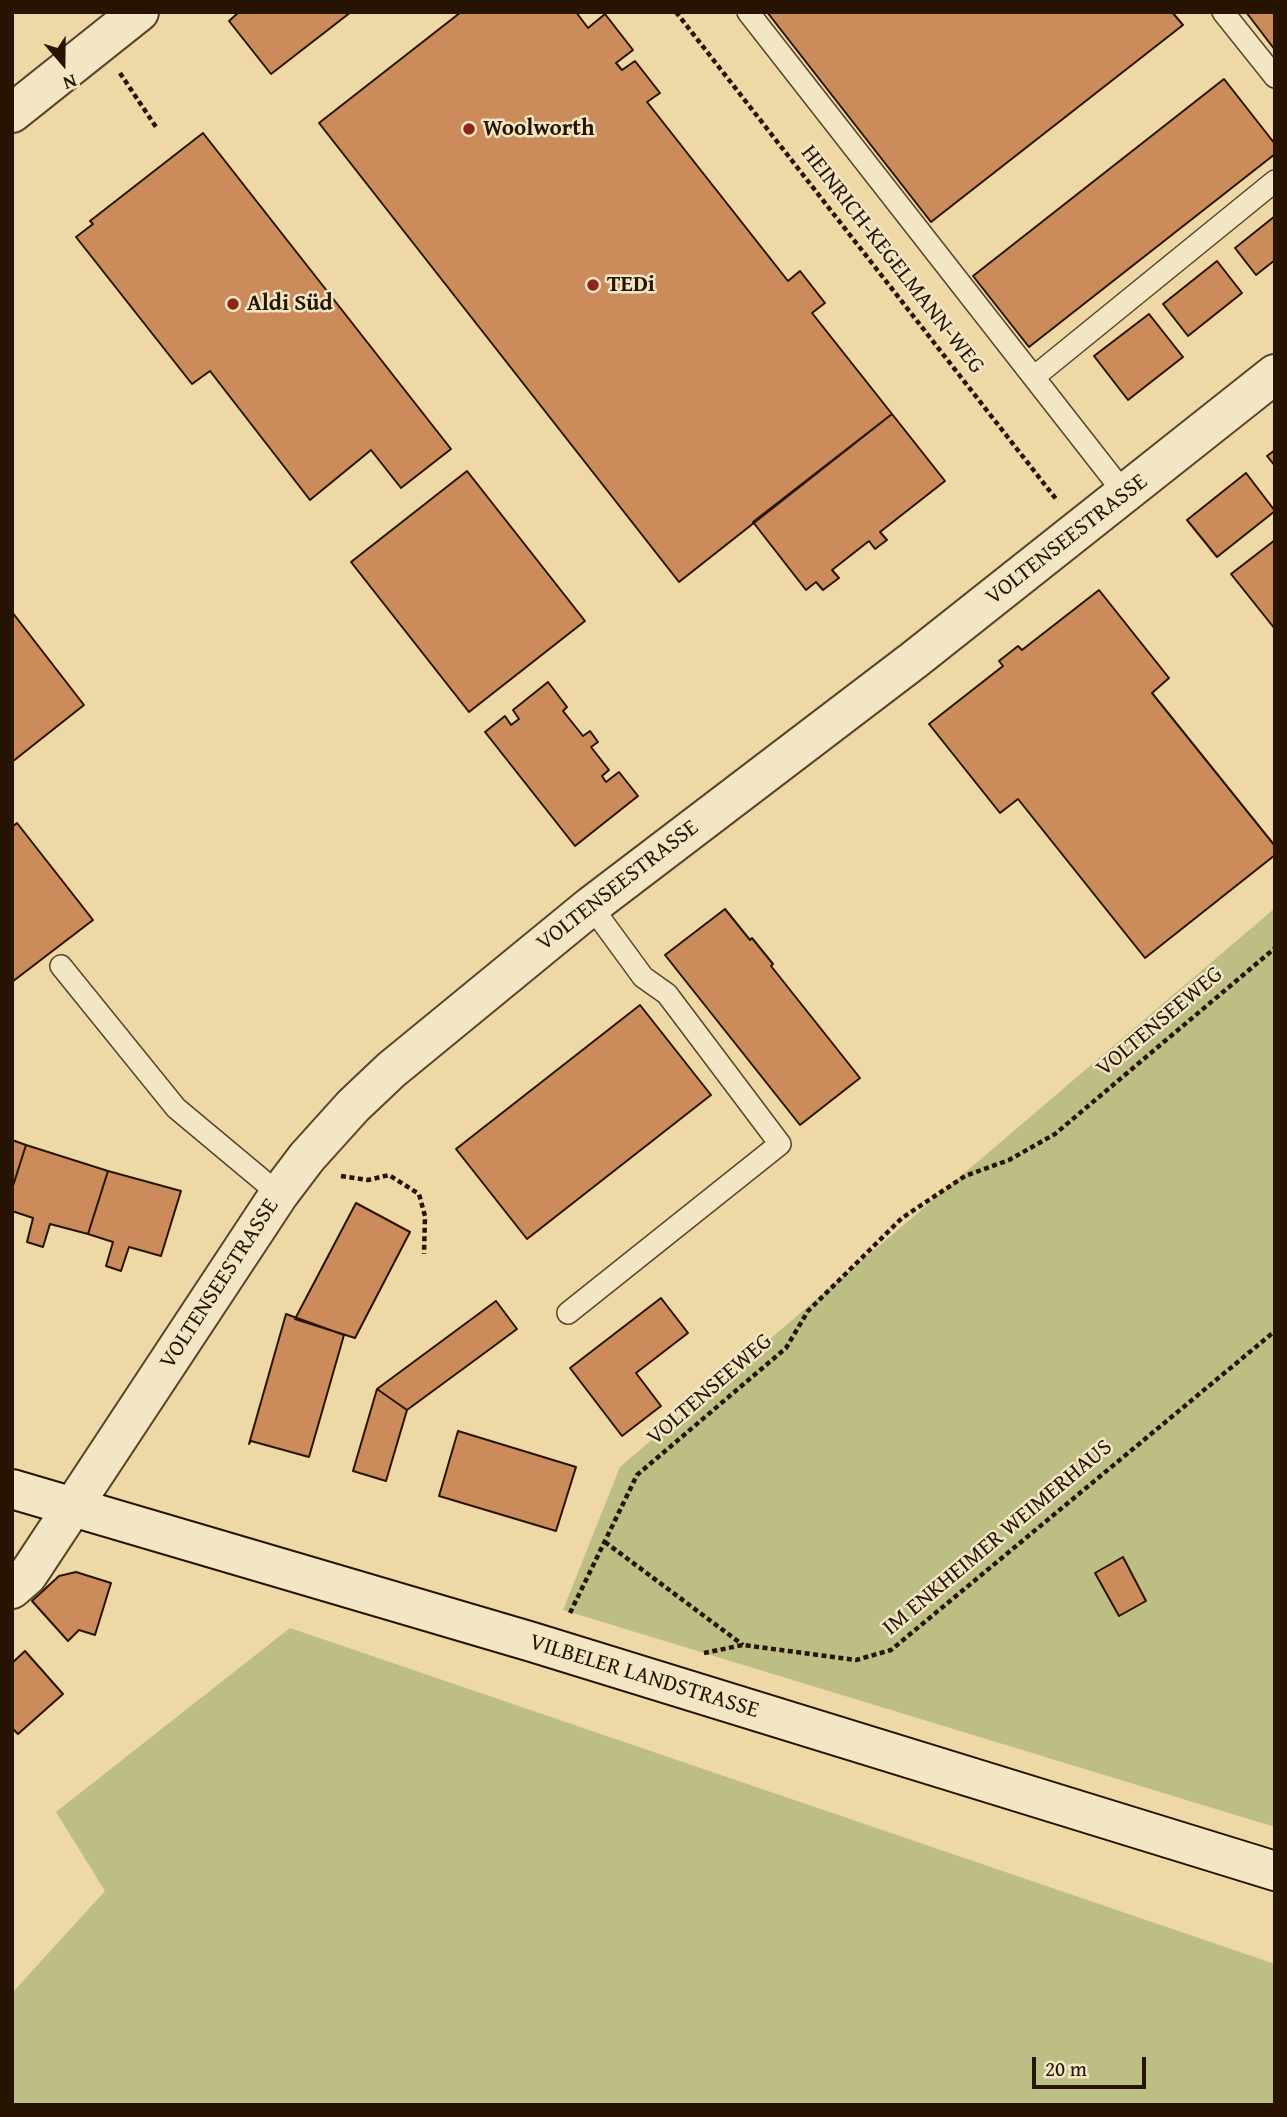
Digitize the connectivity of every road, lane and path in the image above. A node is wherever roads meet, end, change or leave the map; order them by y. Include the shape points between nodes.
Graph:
1 (139, 12) edge
2 (676, 12) edge
3 (748, 12) edge
4 (1223, 12) edge
5 (100, 43) junction
6 (1275, 77) edge
7 (12, 113) edge
8 (156, 127) dead end
9 (1275, 181) edge
10 (1275, 374) edge
11 (1034, 377) junction
12 (1125, 494) junction
13 (1081, 530) junction
14 (591, 905) junction
15 (1275, 948) edge
16 (61, 966) dead end
17 (307, 1157) junction
18 (279, 1194) junction
19 (424, 1254) dead end
20 (568, 1313) dead end
21 (1275, 1331) edge
22 (12, 1489) edge
23 (74, 1506) junction
24 (605, 1542) junction
25 (12, 1589) edge
26 (743, 1646) junction
27 (553, 1649) junction
28 (686, 1690) junction
29 (1275, 1871) edge

1 - 5 street
2 - 13 path, HEINRICH-KEGELMANN-WEG
3 - 11 lane
4 - 6 lane
5 - 7 street
5 - 8 path
9 - 11 lane
10 - 12 street, VOLTENSEESTRASSE
11 - 12 lane
12 - 13 street, VOLTENSEESTRASSE
13 - 14 street, VOLTENSEESTRASSE
14 - 17 street, VOLTENSEESTRASSE via 391,1070
14 - 20 lane via 643,977 667,994 780,1144
15 - 24 path, VOLTENSEEWEG via 1055,1134 1009,1160 965,1176 902,1218 808,1311 786,1348 637,1475
16 - 18 lane via 176,1108
17 - 18 street, VOLTENSEESTRASSE
17 - 19 path via 342,1177 368,1180 389,1175 419,1194 425,1216
18 - 23 street, VOLTENSEESTRASSE
21 - 26 path, IM ENKHEIMER WEIMERHAUS via 891,1650 856,1660
22 - 23 street, VILBELER LANDSTRASSE
23 - 25 street, VOLTENSEESTRASSE via 27,1576
23 - 27 street, VILBELER LANDSTRASSE
24 - 26 path
24 - 27 path, VOLTENSEEWEG
26 - 28 path, IM ENKHEIMER WEIMERHAUS via 701,1654
27 - 28 street, VILBELER LANDSTRASSE
28 - 29 street, VILBELER LANDSTRASSE

